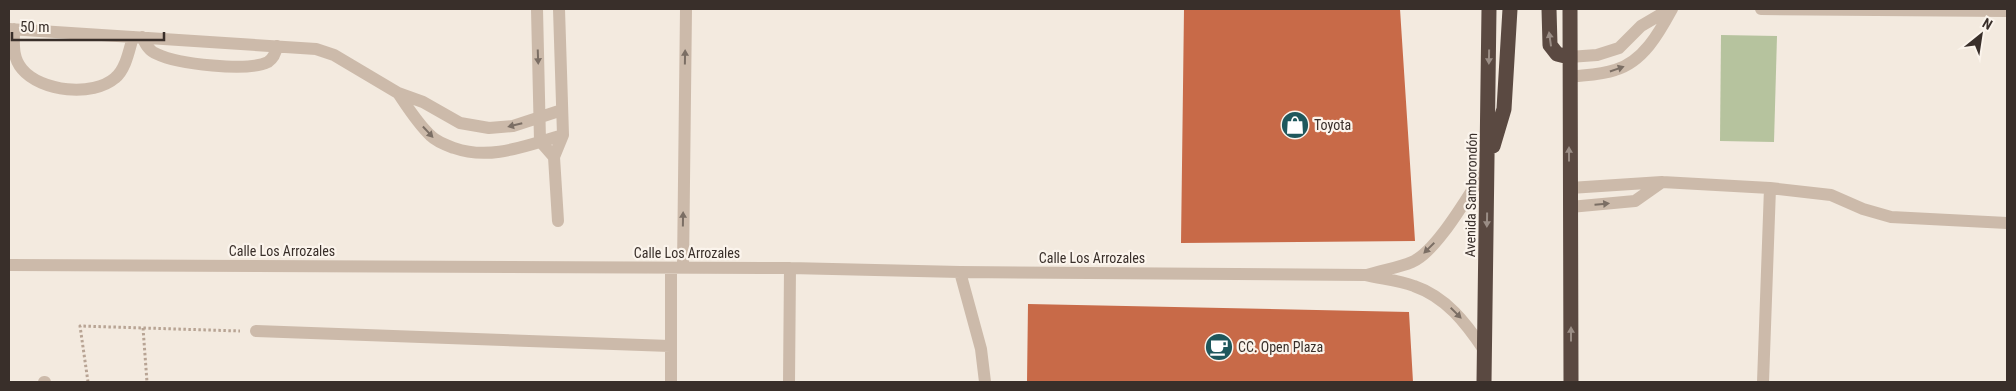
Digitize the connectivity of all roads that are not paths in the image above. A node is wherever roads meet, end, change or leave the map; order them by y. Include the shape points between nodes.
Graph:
1 (537, 9) edge
2 (559, 9) edge
3 (686, 9) edge
4 (1489, 9) edge
5 (1510, 9) edge
6 (1549, 9) edge
7 (1570, 9) edge
8 (1671, 9) edge
9 (1761, 9) edge
10 (1858, 9) edge
11 (2000, 10) edge
12 (11, 29) edge
13 (138, 37) junction
14 (277, 46) junction
15 (1569, 58) junction
16 (1569, 77) junction
17 (398, 93) junction
18 (562, 110) junction
19 (540, 117) junction
20 (563, 135) junction
21 (540, 141) junction
22 (554, 157) junction
23 (1488, 166) junction
24 (1662, 182) junction
25 (1570, 188) junction
26 (1770, 188) junction
27 (1570, 207) junction
28 (558, 222) dead end
29 (2007, 223) edge
30 (9, 265) edge
31 (677, 268) junction
32 (790, 268) junction
33 (960, 272) junction
34 (1365, 275) junction
35 (256, 331) road end
36 (670, 346) junction
37 (1484, 350) junction
38 (671, 382) edge
39 (789, 382) edge
40 (985, 382) edge
41 (1484, 382) edge
42 (1571, 382) edge
43 (1763, 382) edge

1 -> 19 street
2 - 18 street
31 -> 3 street
4 -> 23 highway, Avenida Samborondón
5 - 23 highway via 1504,109
15 -> 6 highway via 1557,54 1550,45
7 - 15 highway
8 - 15 street via 1641,26 1619,48 1603,54
16 -> 8 street via 1615,70 1628,64 1655,39
9 - 10 street
10 - 11 street
12 - 13 street
12 - 13 street via 14,53 22,69 35,80 53,87 78,90 101,86 116,78
13 - 14 street
13 - 14 street via 156,54 179,61 215,65 252,66 269,61 276,54
14 - 17 street via 316,49 334,55
15 - 16 highway
25 -> 16 highway
19 -> 17 street via 513,126 489,128 460,123 423,102
17 -> 21 street via 430,136 442,144 466,152 488,153
18 - 19 street
18 - 20 street
19 - 21 street
20 - 21 street
20 - 22 street
21 - 22 street
22 - 28 street
23 -> 34 street, Calle Los Arrozales via 1428,251 1413,262
23 -> 37 highway, Avenida Samborondón
24 - 25 street
24 - 26 street
27 -> 24 street via 1635,201
25 - 27 highway
26 - 29 street via 1831,195 1892,217
26 - 43 street
42 -> 27 highway
30 - 31 street, Calle Los Arrozales
31 - 32 street, Calle Los Arrozales
31 - 36 street
32 - 33 street, Calle Los Arrozales
32 - 39 street
33 - 34 street, Calle Los Arrozales
33 - 40 street via 981,349
34 -> 37 street, Calle Los Arrozales via 1430,293 1468,324
35 - 36 street
36 - 38 street
37 - 41 highway, Avenida Samborondón

